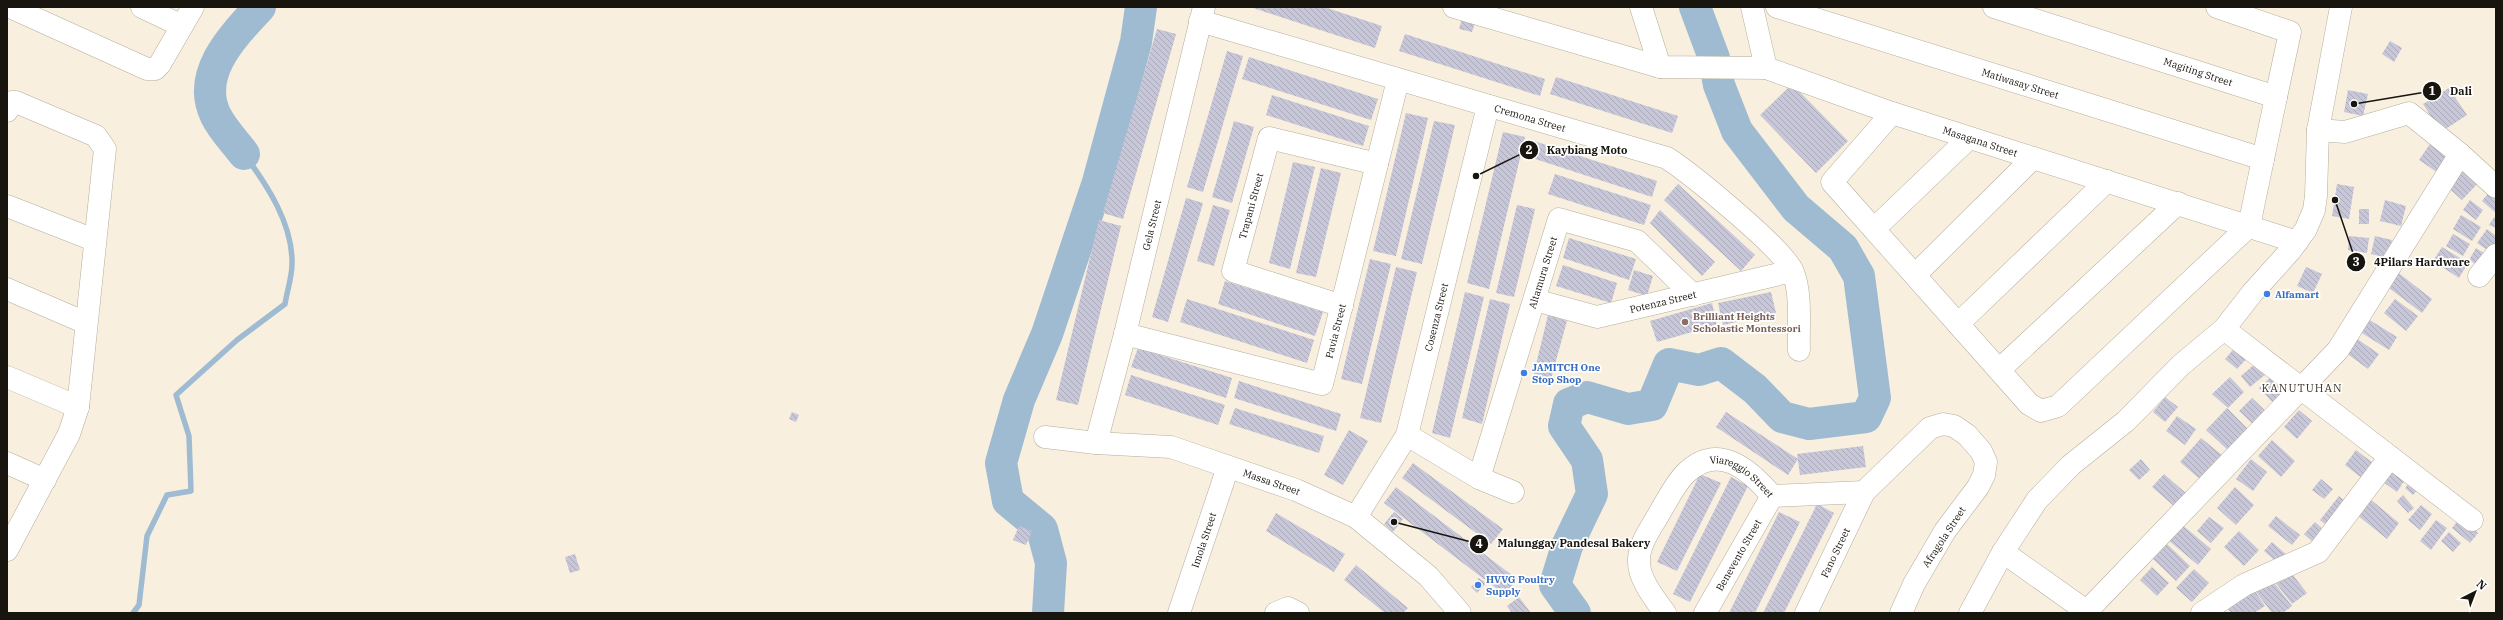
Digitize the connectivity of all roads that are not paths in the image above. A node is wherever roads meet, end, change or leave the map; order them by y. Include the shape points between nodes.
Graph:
1 (10, 7) edge
2 (142, 7) edge
3 (193, 7) edge
4 (1454, 7) edge
5 (1641, 7) edge
6 (1752, 7) edge
7 (1777, 7) edge
8 (1994, 7) edge
9 (2217, 7) edge
10 (2341, 7) edge
11 (1202, 14) edge
12 (180, 25) junction
13 (1660, 67) junction
14 (1766, 68) junction
15 (1398, 80) junction
16 (2276, 97) junction
17 (1488, 106) junction
18 (7, 111) edge
19 (1892, 113) junction
20 (2318, 130) junction
21 (1969, 138) junction
22 (2460, 154) junction
23 (2033, 158) junction
24 (2263, 159) junction
25 (1377, 164) junction
26 (2107, 181) junction
27 (2496, 187) edge
28 (2178, 203) junction
29 (7, 206) edge
30 (2249, 226) junction
31 (1874, 230) junction
32 (94, 240) junction
33 (2297, 242) junction
34 (2496, 255) edge
35 (1792, 271) junction
36 (1915, 275) junction
37 (2479, 276) dead end
38 (7, 289) edge
39 (1693, 295) junction
40 (1535, 300) junction
41 (1342, 306) junction
42 (86, 323) junction
43 (1958, 324) junction
44 (2224, 329) junction
45 (1125, 334) junction
46 (1799, 350) dead end
47 (1998, 370) junction
48 (7, 377) edge
49 (2301, 389) junction
50 (78, 407) junction
51 (1407, 435) junction
52 (1045, 437) dead end
53 (1096, 443) junction
54 (2390, 457) junction
55 (7, 463) edge
56 (1228, 467) junction
57 (1479, 478) junction
58 (45, 480) junction
59 (1513, 492) dead end
60 (1864, 492) junction
61 (1772, 496) junction
62 (1356, 517) junction
63 (2472, 520) dead end
64 (7, 549) edge
65 (2003, 552) junction
66 (2088, 612) edge
67 (1179, 613) edge
68 (1276, 613) edge
69 (1298, 613) edge
70 (1460, 613) edge
71 (1665, 613) edge
72 (1705, 613) edge
73 (1806, 613) edge
74 (1901, 613) edge
75 (1970, 613) edge
76 (2202, 613) edge

1 - 12 street via 147,69 155,69 160,64
2 - 12 street
3 - 12 street
4 - 13 street, Masagana Street
5 - 13 street
6 - 14 street
7 - 24 street, Matiwasay Street
8 - 16 street, Magiting Street
9 - 16 street via 2290,32
10 - 20 street
11 - 15 street, Cremona Street
11 - 45 street, Gela Street
13 - 14 street, Masagana Street
14 - 19 street, Masagana Street
15 - 17 street, Cremona Street
15 - 25 street, Pavia Street
16 - 24 street
17 - 35 street, Cremona Street via 1667,158 1684,169 1779,252
17 - 51 street, Cosenza Street
18 - 32 street via 12,102 16,102 96,136 102,142 105,149
19 - 21 street, Masagana Street
19 - 31 street via 1832,182
20 - 22 street via 2345,132 2409,113
20 - 33 street via 2314,210 2306,230
21 - 23 street, Masagana Street
21 - 31 street
22 - 27 street
22 - 49 street via 2338,350
23 - 26 street, Masagana Street
23 - 36 street
24 - 30 street
25 - 41 street, Pavia Street
25 - 41 street, Trapani Street via 1269,138 1233,271
26 - 28 street, Masagana Street
26 - 43 street
28 - 30 street, Masagana Street
28 - 47 street
29 - 32 street
30 - 33 street, Masagana Street
30 - 47 street via 2058,406 2042,411 2029,404
31 - 36 street
32 - 42 street
33 - 44 street
34 - 37 street
35 - 39 street, Potenza Street
35 - 46 street, Cremona Street via 1797,291
36 - 43 street
38 - 42 street
39 - 40 street, Potenza Street via 1597,317
39 - 40 street, Altamura Street via 1637,241 1558,219
40 - 57 street, Altamura Street
41 - 45 street, Pavia Street via 1322,384
42 - 50 street
43 - 47 street
44 - 49 street
44 - 65 street via 2181,365 2126,421 2056,479 2028,513
45 - 53 street, Gela Street
48 - 50 street
49 - 54 street
49 - 66 street
50 - 58 street via 69,434
51 - 57 street
51 - 62 street, Cosenza Street
52 - 53 street, Massa Street
53 - 56 street, Massa Street via 1171,447
54 - 63 street
54 - 76 street via 2318,552 2244,585
55 - 58 street
56 - 62 street, Massa Street via 1296,490
56 - 67 street, Imola Street
57 - 59 street
58 - 64 street
60 - 61 street, Viareggio Street
60 - 73 street, Fano Street
60 - 74 street, Afragola Street via 1930,428 1942,424 1954,426 1967,435 1981,451 1986,462 1984,475 1978,487 1941,538 1914,584
61 - 71 street, Viareggio Street via 1754,475 1734,462 1707,460 1685,474 1641,547 1639,562 1644,580
61 - 72 street, Benevento Street
62 - 70 street, Massa Street via 1428,576
65 - 66 street
65 - 75 street
68 - 69 street via 1288,608

